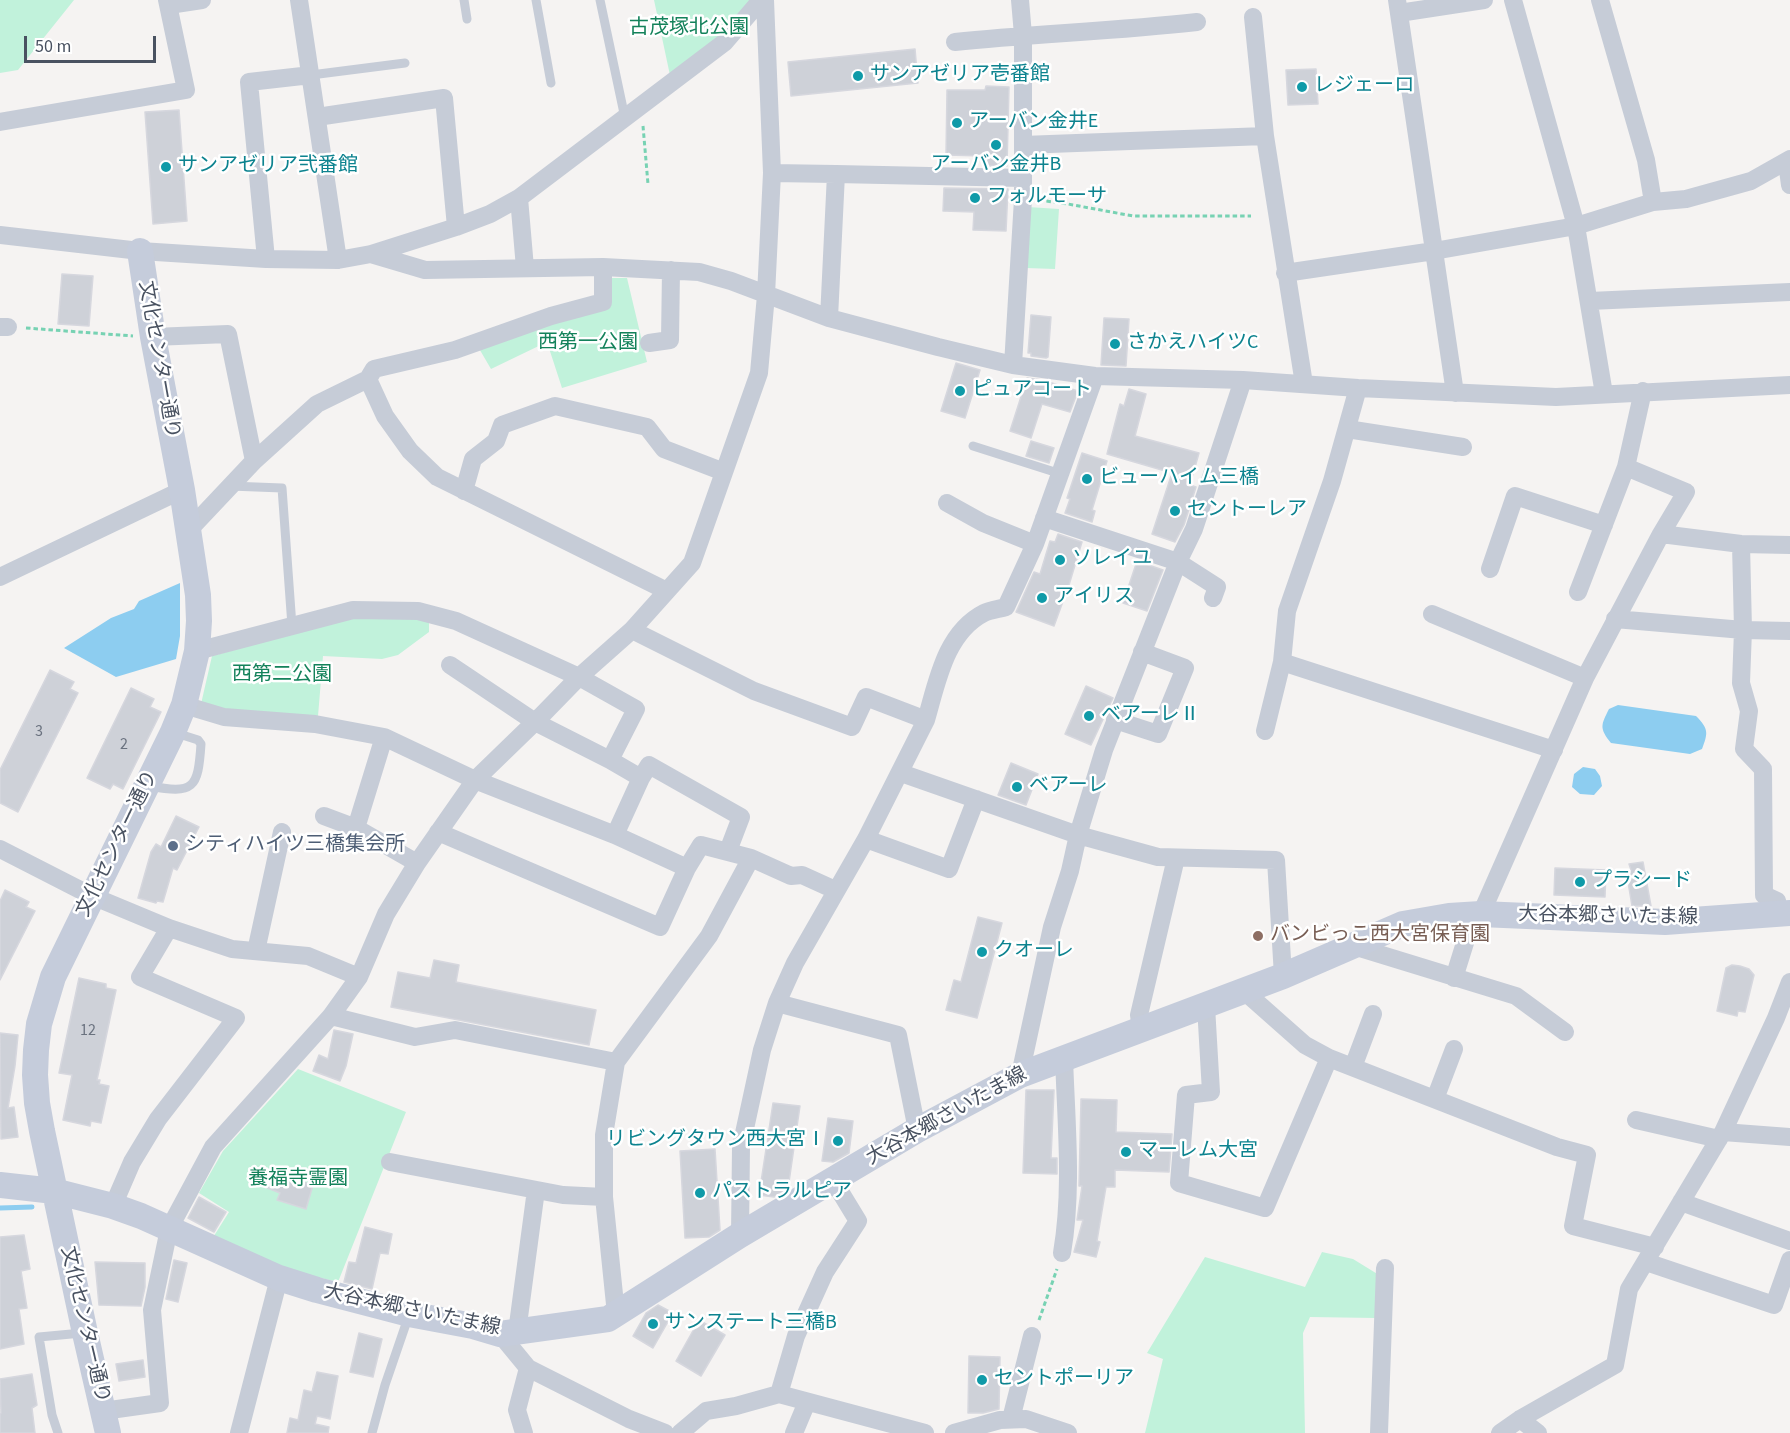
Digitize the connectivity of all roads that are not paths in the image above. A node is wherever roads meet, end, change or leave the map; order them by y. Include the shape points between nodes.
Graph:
1 (202, 0) edge
2 (299, 0) edge
3 (464, 0) edge
4 (536, 0) edge
5 (600, 0) edge
6 (763, 0) edge
7 (1020, 0) edge
8 (1484, 0) edge
9 (1513, 0) edge
10 (1600, 0) edge
11 (168, 3) edge
12 (1398, 6) edge
13 (1253, 17) dead end
14 (467, 19) dead end
15 (1197, 22) dead end
16 (1023, 35) junction
17 (955, 42) dead end
18 (405, 63) dead end
19 (311, 75) junction
20 (551, 83) dead end
21 (317, 117) junction
22 (625, 118) junction
23 (0, 123) edge
24 (1265, 136) junction
25 (1023, 145) junction
26 (1788, 160) edge
27 (772, 173) junction
28 (836, 174) junction
29 (1023, 177) junction
30 (1790, 185) edge
31 (519, 198) junction
32 (1653, 202) junction
33 (1576, 226) junction
34 (456, 227) junction
35 (0, 235) edge
36 (140, 251) junction
37 (1434, 251) junction
38 (371, 254) junction
39 (266, 259) junction
40 (338, 260) junction
41 (603, 267) junction
42 (525, 268) junction
43 (671, 270) junction
44 (1285, 273) junction
45 (1790, 292) edge
46 (766, 295) junction
47 (1590, 301) junction
48 (829, 318) junction
49 (153, 337) junction
50 (649, 343) dead end
51 (1013, 365) junction
52 (1095, 376) junction
53 (368, 379) junction
54 (1243, 380) junction
55 (1304, 384) junction
56 (1790, 385) edge
57 (1358, 388) junction
58 (1643, 391) junction
59 (1455, 393) junction
60 (1604, 394) junction
61 (1347, 429) junction
62 (973, 446) dead end
63 (1463, 447) dead end
64 (254, 461) junction
65 (1626, 466) junction
66 (724, 472) junction
67 (1061, 474) junction
68 (230, 486) junction
69 (182, 490) junction
70 (464, 491) junction
71 (947, 503) dead end
72 (1044, 518) junction
73 (1604, 525) junction
74 (188, 531) junction
75 (1661, 534) junction
76 (1035, 544) junction
77 (1741, 544) junction
78 (1790, 545) edge
79 (1178, 562) junction
80 (1491, 569) dead end
81 (0, 577) edge
82 (667, 591) junction
83 (1578, 592) dead end
84 (1213, 598) dead end
85 (1432, 614) dead end
86 (1615, 620) junction
87 (292, 626) junction
88 (632, 630) junction
89 (1743, 630) junction
90 (1790, 631) edge
91 (197, 651) junction
92 (1142, 652) junction
93 (1282, 662) junction
94 (450, 665) dead end
95 (579, 677) junction
96 (1585, 678) junction
97 (184, 705) junction
98 (926, 720) junction
99 (1115, 720) junction
100 (534, 722) junction
101 (1265, 731) dead end
102 (173, 732) junction
103 (384, 737) junction
104 (1554, 750) junction
105 (610, 760) junction
106 (901, 773) junction
107 (641, 778) junction
108 (475, 780) junction
109 (147, 786) junction
110 (976, 799) junction
111 (324, 816) dead end
112 (356, 828) junction
113 (282, 832) dead end
114 (438, 832) junction
115 (615, 835) junction
116 (1078, 835) junction
117 (866, 839) junction
118 (0, 849) edge
119 (728, 851) junction
120 (751, 858) junction
121 (1176, 858) junction
122 (417, 863) junction
123 (687, 868) junction
124 (835, 890) junction
125 (92, 896) junction
126 (1785, 913) edge
127 (1478, 914) junction
128 (169, 928) junction
129 (1353, 946) junction
130 (256, 951) junction
131 (1283, 976) junction
132 (359, 977) junction
133 (1454, 978) junction
134 (1790, 982) edge
135 (1244, 991) junction
136 (777, 1003) junction
137 (1206, 1006) junction
138 (1373, 1014) dead end
139 (331, 1016) junction
140 (1141, 1029) junction
141 (1565, 1032) dead end
142 (1454, 1049) dead end
143 (1064, 1057) junction
144 (1329, 1058) junction
145 (616, 1062) junction
146 (1353, 1067) junction
147 (1020, 1075) junction
148 (1435, 1099) junction
149 (1636, 1120) dead end
150 (917, 1130) junction
151 (1721, 1135) junction
152 (1790, 1137) edge
153 (390, 1162) dead end
154 (833, 1180) junction
155 (0, 1185) edge
156 (536, 1190) junction
157 (54, 1191) junction
158 (604, 1197) junction
159 (1681, 1202) junction
160 (113, 1206) junction
161 (169, 1229) junction
162 (740, 1235) junction
163 (1790, 1241) edge
164 (1062, 1253) road end
165 (1650, 1254) junction
166 (1790, 1260) edge
167 (1385, 1269) dead end
168 (279, 1278) junction
169 (1782, 1308) edge
170 (409, 1314) junction
171 (616, 1314) junction
172 (85, 1333) junction
173 (509, 1333) junction
174 (1032, 1336) road end
175 (528, 1368) junction
176 (779, 1394) junction
177 (807, 1402) junction
178 (1011, 1419) junction
179 (1520, 1419) junction
180 (106, 1422) edge
181 (58, 1433) edge
182 (239, 1433) edge
183 (372, 1433) edge
184 (524, 1433) edge
185 (665, 1433) edge
186 (680, 1433) edge
187 (795, 1433) edge
188 (925, 1433) edge
189 (954, 1433) edge
190 (1068, 1433) edge
191 (1379, 1433) edge
192 (1500, 1433) edge
193 (1538, 1433) edge

1 - 11 street
2 - 19 street
3 - 14 lane
4 - 20 lane
5 - 22 lane
6 - 22 street via 725,42
6 - 27 street
7 - 16 street
8 - 12 street
9 - 33 street
10 - 32 street via 1646,160
11 - 23 street via 186,90
12 - 37 street
13 - 24 street
15 - 16 street
16 - 17 street
16 - 25 street
18 - 19 lane
19 - 21 street
19 - 39 street via 249,82
21 - 34 street via 444,98
21 - 40 street
22 - 31 street
24 - 25 street
24 - 44 street
25 - 29 street
26 - 30 street
26 - 32 street via 1751,181 1686,199
27 - 28 street
27 - 46 street
28 - 29 street
28 - 48 street
29 - 51 street
31 - 34 street
31 - 42 street
32 - 33 street
33 - 37 street
33 - 47 street
34 - 38 street
35 - 36 street
36 - 39 street
36 - 49 main road, 文化センター通り
37 - 44 street
37 - 59 street
38 - 40 street
38 - 42 street via 425,270
39 - 40 street
41 - 42 street
41 - 43 street
41 - 53 street via 603,302 550,316 455,351 374,369
43 - 46 street via 699,272
43 - 50 street via 670,340
44 - 55 street
45 - 47 street
46 - 48 street
46 - 66 street via 759,373
47 - 60 street
48 - 51 street
49 - 64 street via 228,334
49 - 69 main road, 文化センター通り
51 - 52 street
52 - 54 street
52 - 67 street
53 - 64 street via 317,404
53 - 70 street via 385,416 410,451 437,477
54 - 55 street
54 - 79 street via 1194,529
55 - 57 street
56 - 58 street
57 - 59 street
57 - 61 street
58 - 60 street
58 - 65 street
59 - 60 street via 1557,397
61 - 63 street
61 - 93 street via 1287,611
62 - 67 lane
64 - 68 street
65 - 73 street
65 - 75 street via 1686,492
66 - 70 street via 664,449 647,427 555,406 502,425 496,441 473,459
66 - 82 street via 692,563
67 - 72 street
68 - 74 street
68 - 87 lane via 282,488
69 - 74 main road, 文化センター通り
69 - 81 street
70 - 82 street
71 - 76 street via 982,524
72 - 76 street
72 - 79 street
73 - 80 street via 1515,496
73 - 83 street
74 - 91 main road, 文化センター通り via 198,595
75 - 77 street
75 - 86 street
76 - 98 street via 1006,607 985,612 966,625 946,656
77 - 78 street
77 - 89 street
79 - 84 street via 1217,587
79 - 92 street
82 - 88 street
85 - 96 street
86 - 89 street
86 - 96 street
87 - 91 street
87 - 95 street via 353,610 418,611 456,621
88 - 95 street
88 - 98 street via 754,691 852,728 866,697
89 - 90 street
89 - 126 street via 1741,683 1749,711 1744,749 1763,769 1764,895 1777,901
91 - 97 main road, 文化センター通り
92 - 99 street
92 - 99 street via 1185,668 1158,734
93 - 101 street
93 - 104 street
94 - 100 street
95 - 100 street
95 - 105 street via 636,709
96 - 104 street
97 - 102 main road, 文化センター通り
97 - 103 street via 224,717 315,724
98 - 106 street
99 - 116 street
100 - 105 street
100 - 108 street
102 - 109 main road, 文化センター通り
102 - 109 lane via 201,744 198,774 180,790
103 - 108 street
103 - 112 street
104 - 127 street
105 - 107 street
106 - 110 street
106 - 117 street
107 - 115 street
107 - 119 street via 649,765 741,817
108 - 114 street
108 - 115 street
109 - 125 main road, 文化センター通り
110 - 116 street
110 - 117 street via 949,869
111 - 112 street
112 - 122 street
113 - 130 street
114 - 122 street
114 - 123 street via 660,927
115 - 123 street
116 - 121 street via 1158,857
116 - 147 street via 1052,927
117 - 124 street
118 - 125 street
119 - 120 street
119 - 123 street via 701,845
120 - 124 street
120 - 145 street via 709,936
121 - 131 street via 1276,860
121 - 140 street via 1139,1015
122 - 132 street via 386,914
124 - 136 street
125 - 128 street
125 - 157 main road, 文化センター通り via 53,977 39,1024 37,1103
126 - 127 main road, 大谷本郷さいたま線 via 1665,922
127 - 129 main road, 大谷本郷さいたま線 via 1403,924
127 - 133 street
128 - 130 street via 232,949
128 - 160 street via 140,977 236,1018 158,1119 132,1162
129 - 131 main road, 大谷本郷さいたま線
129 - 133 street
130 - 132 street via 308,956
131 - 135 main road, 大谷本郷さいたま線
132 - 139 street
133 - 141 street via 1516,996
134 - 151 street
135 - 137 main road, 大谷本郷さいたま線
135 - 144 street via 1305,1045
136 - 150 street via 898,1035
136 - 162 street via 762,1050 741,1147
137 - 140 main road, 大谷本郷さいたま線
137 - 144 street via 1211,1092 1186,1095 1179,1183 1265,1208
138 - 146 street
139 - 145 street via 415,1037 455,1030
139 - 161 street via 213,1147
140 - 143 main road, 大谷本郷さいたま線
142 - 148 street
143 - 147 main road, 大谷本郷さいたま線
143 - 164 street via 1068,1185
144 - 146 street
145 - 158 street via 604,1135
146 - 148 street
147 - 150 main road, 大谷本郷さいたま線
148 - 165 street via 1587,1155 1573,1226
149 - 151 street
150 - 154 main road, 大谷本郷さいたま線
151 - 152 street
151 - 159 street
153 - 156 street
154 - 162 main road, 大谷本郷さいたま線
154 - 176 street via 858,1221 825,1272 796,1336
155 - 157 main road, 大谷本郷さいたま線
156 - 158 street via 563,1196
156 - 173 street
157 - 160 main road, 大谷本郷さいたま線
157 - 172 main road, 文化センター通り
158 - 171 street
159 - 163 street
159 - 165 street
160 - 161 main road, 大谷本郷さいたま線
161 - 168 main road, 大谷本郷さいたま線
161 - 180 street via 152,1310 160,1402
162 - 171 main road, 大谷本郷さいたま線
165 - 169 street
165 - 179 street via 1629,1290 1615,1365
166 - 169 street
167 - 191 street
168 - 170 main road, 大谷本郷さいたま線
168 - 182 street
170 - 173 main road, 大谷本郷さいたま線
170 - 183 lane
171 - 173 main road, 大谷本郷さいたま線 via 608,1319
172 - 180 main road, 文化センター通り
172 - 181 lane via 39,1336
173 - 175 street
174 - 178 street
175 - 184 street via 517,1410
175 - 185 street
176 - 177 street
176 - 186 street via 706,1411
177 - 187 street
177 - 188 street
178 - 189 street
178 - 190 street via 1026,1419
179 - 192 street
179 - 193 street

